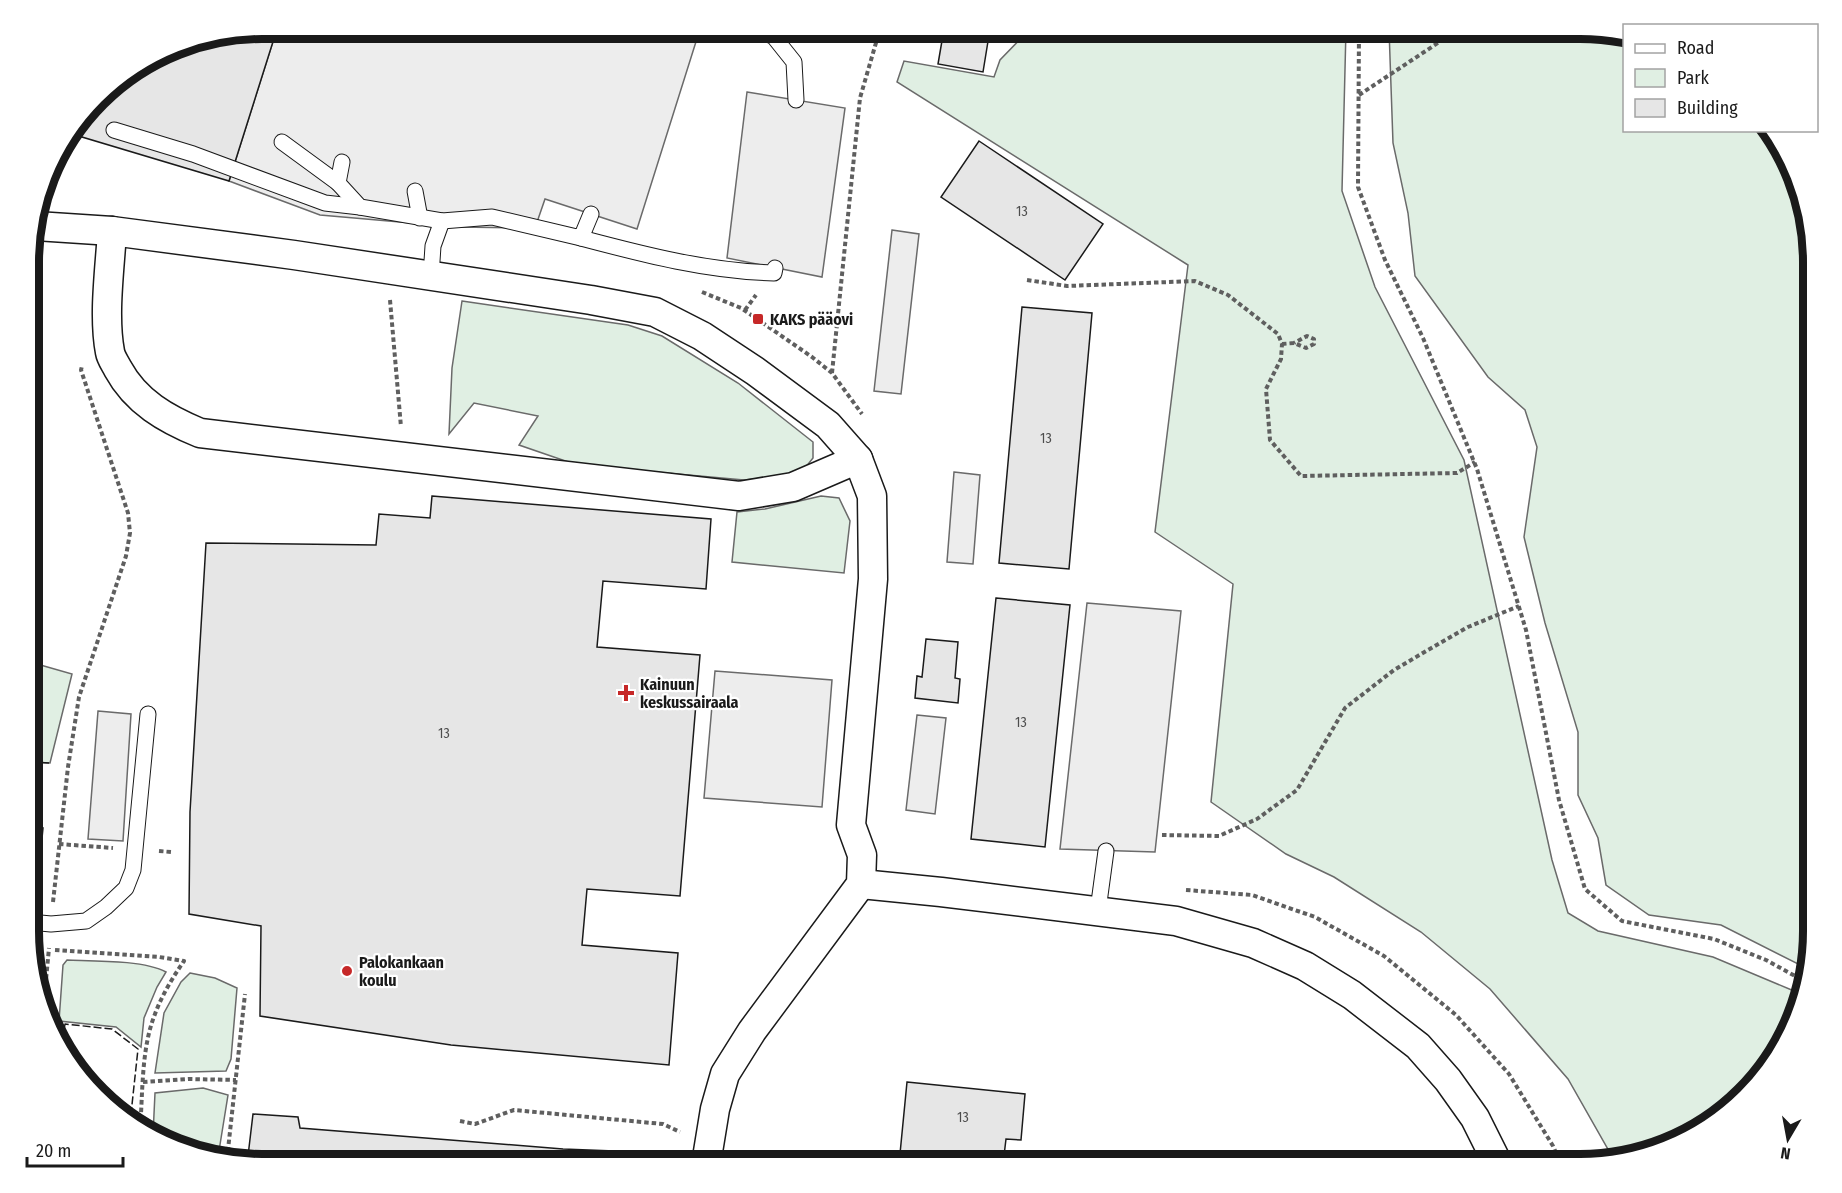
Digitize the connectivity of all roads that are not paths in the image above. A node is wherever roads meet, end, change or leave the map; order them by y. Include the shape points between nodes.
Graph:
1 (776, 39) edge
2 (796, 100) dead end
3 (114, 130) dead end
4 (282, 142) dead end
5 (342, 162) dead end
6 (338, 183) junction
7 (415, 191) dead end
8 (360, 207) junction
9 (591, 214) dead end
10 (420, 218) junction
11 (442, 221) junction
12 (42, 226) edge
13 (112, 231) junction
14 (581, 238) junction
15 (775, 268) dead end
16 (431, 276) junction
17 (858, 459) junction
18 (148, 714) dead end
19 (1106, 850) dead end
20 (861, 884) junction
21 (1098, 910) junction
22 (39, 923) edge
23 (707, 1154) edge
24 (1493, 1154) edge

1 - 2 lane via 794,62
3 - 8 lane via 193,154 326,203
4 - 6 lane
5 - 6 lane
6 - 8 lane
7 - 10 lane
8 - 10 lane
9 - 14 lane
10 - 11 lane
11 - 14 lane via 492,217
11 - 16 lane via 433,246
12 - 13 street
13 - 16 street
13 - 17 street via 107,306 110,354 125,382 145,403 200,433 739,496 793,487
14 - 15 lane via 646,256 725,270 774,273
16 - 17 street via 655,312 702,336 755,371 828,425
17 - 20 street via 872,496 873,579 851,825 861,855
18 - 22 lane via 133,870 126,888 86,921
19 - 21 lane
20 - 21 street
20 - 23 street via 752,1031 725,1074
21 - 24 street via 1176,921 1253,943 1305,966 1352,995 1418,1046 1475,1118

